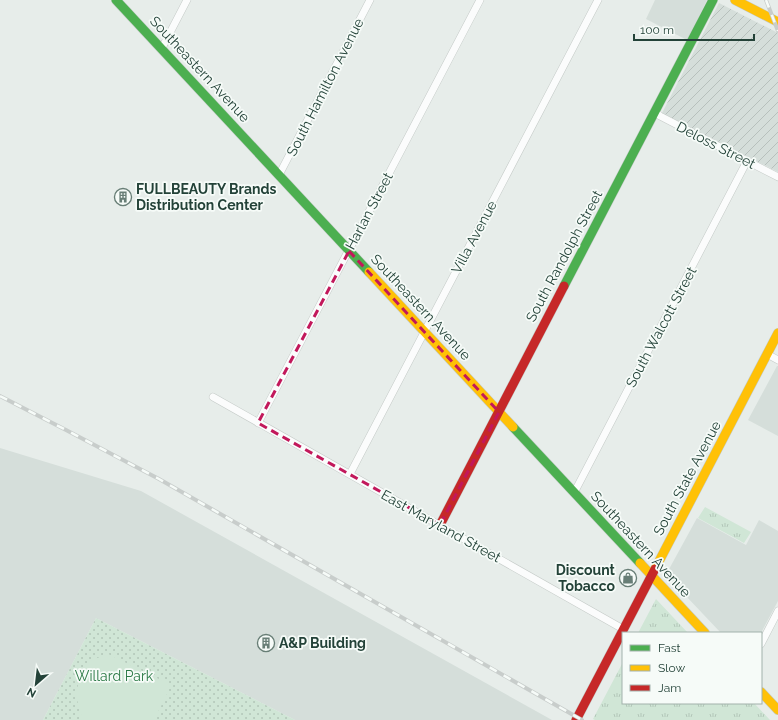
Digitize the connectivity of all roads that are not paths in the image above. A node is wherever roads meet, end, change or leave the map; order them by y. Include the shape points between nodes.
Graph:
1 (116, 0) edge
2 (186, 0) edge
3 (370, 0) edge
4 (480, 0) edge
5 (598, 0) edge
6 (713, 0) edge
7 (735, 0) edge
8 (778, 22) edge
9 (162, 48) junction
10 (655, 112) junction
11 (747, 161) junction
12 (279, 175) junction
13 (778, 177) edge
14 (349, 251) junction
15 (424, 332) junction
16 (778, 333) edge
17 (767, 354) junction
18 (778, 360) edge
19 (213, 397) dead end
20 (499, 412) junction
21 (258, 423) junction
22 (350, 474) junction
23 (574, 493) junction
24 (440, 525) junction
25 (651, 576) junction
26 (778, 611) edge
27 (624, 629) junction
28 (622, 632) edge
29 (704, 632) edge
30 (622, 633) edge
31 (762, 642) edge
32 (762, 693) edge
33 (778, 710) edge
34 (576, 720) edge

1 - 9 street, Southeastern Avenue
2 - 9 street
3 - 12 street, South Hamilton Avenue
4 - 14 street, Harlan Street
5 - 15 street, Villa Avenue
6 - 10 street, South Randolph Street
7 - 8 street
9 - 12 street, Southeastern Avenue
10 - 11 street, Deloss Street
10 - 20 street, South Randolph Street
11 - 13 street, Deloss Street
11 - 23 street, South Walcott Street
12 - 14 street, Southeastern Avenue
14 - 15 street, Southeastern Avenue
14 - 21 street, Harlan Street
15 - 20 street, Southeastern Avenue
15 - 22 street, Villa Avenue
16 - 17 street, South State Avenue
17 - 18 street
17 - 25 street, South State Avenue
19 - 21 street, East Maryland Street
20 - 23 street, Southeastern Avenue
20 - 24 street, South Randolph Street
21 - 22 street, East Maryland Street
22 - 24 street, East Maryland Street
23 - 25 street, Southeastern Avenue
24 - 27 street, East Maryland Street
25 - 27 street, South State Avenue
25 - 29 street, Southeastern Avenue
26 - 31 street
27 - 28 street, South State Avenue
30 - 34 street, South State Avenue
32 - 33 street

